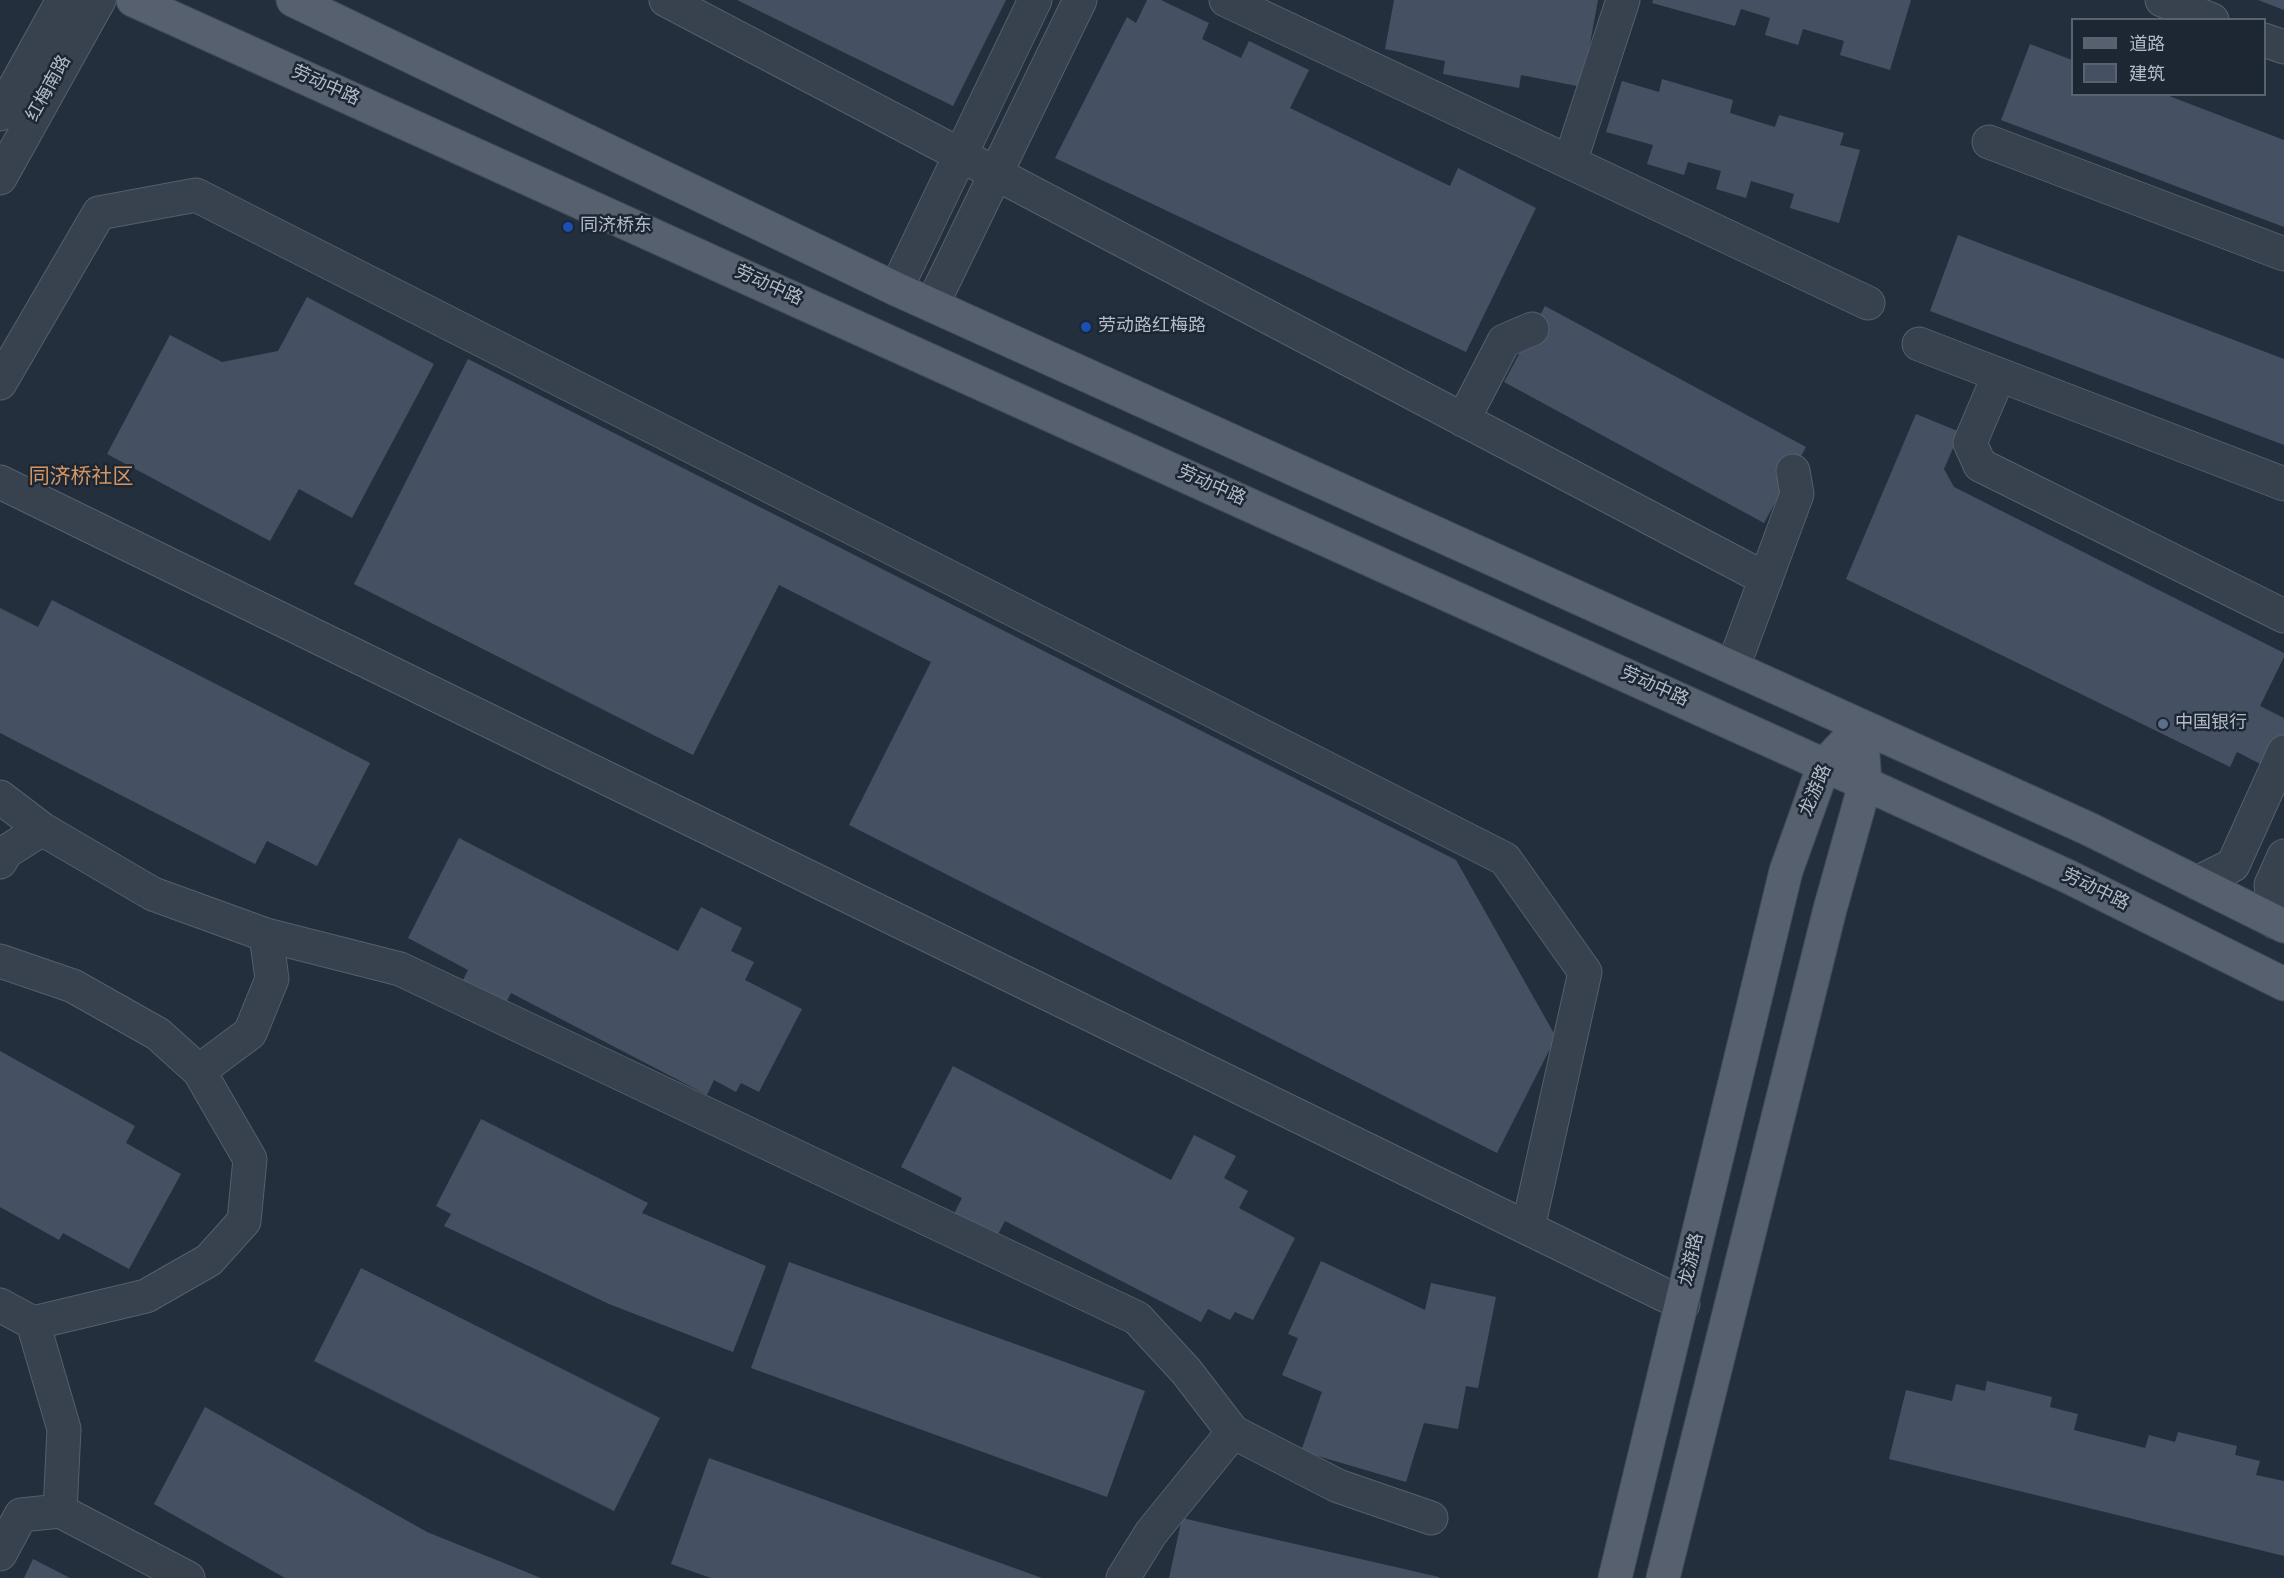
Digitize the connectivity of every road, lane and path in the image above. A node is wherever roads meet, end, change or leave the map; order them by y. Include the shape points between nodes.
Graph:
1 (63, 0) edge
2 (99, 0) edge
3 (134, 0) edge
4 (293, 0) edge
5 (666, 0) edge
6 (1035, 0) edge
7 (1080, 0) edge
8 (1226, 0) edge
9 (1623, 0) edge
10 (2162, 0) edge
11 (2207, 18) edge
12 (2266, 40) edge
13 (2284, 47) edge
14 (0, 114) edge
15 (1989, 142) dead end
16 (961, 155) junction
17 (1570, 162) junction
18 (996, 174) junction
19 (0, 178) edge
20 (2284, 255) edge
21 (896, 289) junction
22 (1868, 303) dead end
23 (932, 305) junction
24 (1532, 329) dead end
25 (1919, 344) dead end
26 (1999, 375) junction
27 (0, 383) edge
28 (1463, 420) junction
29 (1793, 471) dead end
30 (0, 482) edge
31 (2284, 484) edge
32 (1766, 579) junction
33 (2284, 616) edge
34 (1733, 667) junction
35 (1861, 726) junction
36 (2284, 752) edge
37 (1824, 765) junction
38 (1865, 784) junction
39 (0, 797) edge
40 (42, 829) junction
41 (2284, 856) edge
42 (0, 862) edge
43 (2197, 883) junction
44 (2280, 924) edge
45 (266, 935) junction
46 (0, 961) edge
47 (2284, 984) edge
48 (199, 1071) junction
49 (1528, 1228) junction
50 (1683, 1304) junction
51 (0, 1305) edge
52 (33, 1323) junction
53 (1233, 1432) junction
54 (60, 1511) junction
55 (1431, 1518) dead end
56 (0, 1554) edge
57 (188, 1578) edge
58 (1123, 1578) edge
59 (1615, 1578) edge
60 (1663, 1578) edge

1 - 14 street, 红梅南路
2 - 19 street, 红梅南路
3 - 37 main road, 劳动中路
4 - 21 main road
5 - 16 street
6 - 16 street
7 - 18 street
8 - 17 street
9 - 17 street
10 - 11 street
12 - 13 street
15 - 20 street
16 - 18 street
16 - 21 street
17 - 22 street
18 - 23 street
18 - 28 street
21 - 23 main road
23 - 34 main road
24 - 28 street via 1504,341
25 - 26 street
26 - 31 street
26 - 33 street via 1970,443 1980,465
27 - 49 street via 99,213 196,195 1505,859 1585,972
28 - 32 street
29 - 32 street via 1797,494
30 - 49 street
32 - 34 street
34 - 35 main road
35 - 37 main road, 龙游路
35 - 38 main road, 龙游路
35 - 43 main road via 2089,829
36 - 43 street via 2232,865
37 - 38 main road, 劳动中路
37 - 50 main road, 龙游路 via 1786,871
38 - 47 main road, 劳动中路 via 2067,876
38 - 60 main road, 龙游路 via 1830,909
39 - 40 street
40 - 42 street via 6,852
40 - 45 street via 153,894
41 - 44 street via 2271,885
43 - 44 main road
45 - 48 street via 272,979 250,1033
45 - 53 street via 400,969 1137,1317 1186,1371
46 - 48 street via 73,986 158,1034
48 - 52 street via 250,1159 244,1221 209,1260 146,1296
49 - 50 street
50 - 59 main road, 龙游路
51 - 52 street
52 - 54 street via 63,1429
53 - 55 street via 1338,1486
53 - 58 street via 1151,1533
54 - 56 street via 21,1515
54 - 57 street

